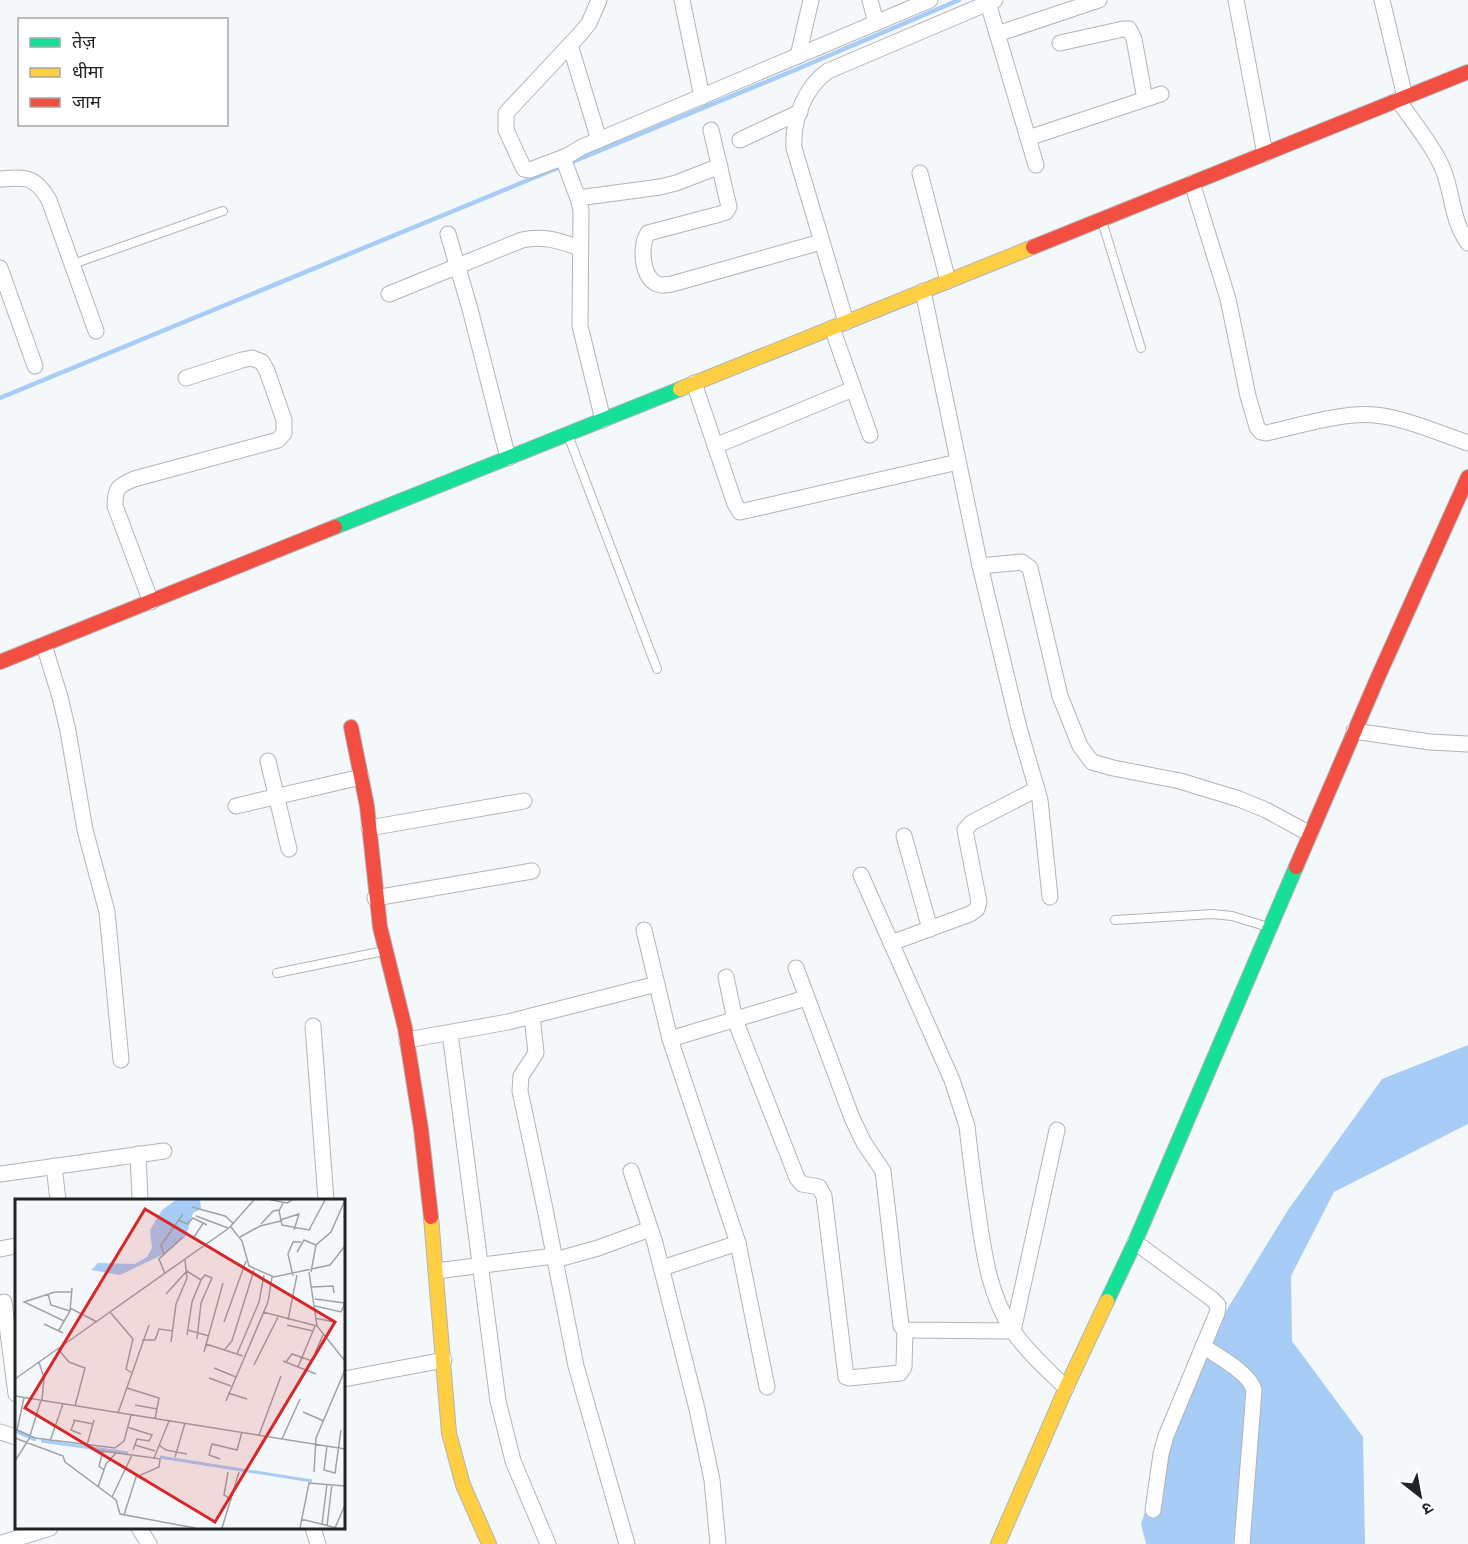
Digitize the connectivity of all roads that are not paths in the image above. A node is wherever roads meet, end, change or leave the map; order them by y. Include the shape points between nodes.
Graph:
1 (598, 0) edge
2 (682, 0) edge
3 (811, 0) edge
4 (870, 0) edge
5 (930, 0) edge
6 (1099, 0) edge
7 (1236, 0) edge
8 (1382, 0) edge
9 (992, 2) edge
10 (876, 23) junction
11 (997, 34) junction
12 (1060, 44) dead end
13 (570, 45) junction
14 (798, 56) junction
15 (1468, 72) edge
16 (1161, 94) dead end
17 (702, 97) junction
18 (1145, 99) junction
19 (1402, 99) junction
20 (800, 112) junction
21 (711, 130) dead end
22 (1028, 138) junction
23 (599, 140) junction
24 (740, 140) dead end
25 (1265, 154) junction
26 (567, 163) junction
27 (1036, 165) dead end
28 (720, 166) junction
29 (920, 173) dead end
30 (0, 179) edge
31 (1192, 183) junction
32 (578, 198) junction
33 (223, 211) dead end
34 (1102, 219) junction
35 (448, 234) dead end
36 (821, 242) junction
37 (1468, 243) edge
38 (580, 248) junction
39 (72, 264) junction
40 (457, 265) junction
41 (0, 268) edge
42 (948, 281) junction
43 (922, 291) junction
44 (389, 294) dead end
45 (839, 325) junction
46 (96, 331) dead end
47 (1141, 348) dead end
48 (35, 366) dead end
49 (186, 378) dead end
50 (694, 383) junction
51 (853, 389) junction
52 (603, 420) junction
53 (568, 434) junction
54 (870, 435) dead end
55 (1468, 443) edge
56 (715, 446) junction
57 (508, 458) junction
58 (958, 462) junction
59 (1468, 477) edge
60 (1464, 495) edge
61 (980, 566) junction
62 (151, 602) junction
63 (44, 645) junction
64 (0, 662) edge
65 (657, 669) dead end
66 (351, 728) dead end
67 (1354, 731) junction
68 (1468, 744) edge
69 (268, 761) dead end
70 (361, 777) junction
71 (1037, 789) junction
72 (277, 796) junction
73 (524, 801) dead end
74 (236, 806) dead end
75 (369, 828) junction
76 (1310, 834) junction
77 (904, 836) dead end
78 (289, 849) dead end
79 (532, 871) dead end
80 (861, 875) dead end
81 (1050, 897) dead end
82 (375, 898) junction
83 (1115, 920) dead end
84 (1270, 927) junction
85 (930, 929) junction
86 (644, 930) dead end
87 (891, 943) junction
88 (386, 951) junction
89 (796, 968) dead end
90 (277, 973) dead end
91 (726, 977) dead end
92 (657, 984) junction
93 (807, 998) junction
94 (532, 1016) junction
95 (735, 1020) junction
96 (313, 1026) dead end
97 (450, 1033) junction
98 (670, 1039) junction
99 (407, 1040) junction
100 (121, 1060) dead end
101 (1057, 1130) dead end
102 (164, 1151) dead end
103 (138, 1154) junction
104 (54, 1166) junction
105 (631, 1171) dead end
106 (0, 1174) edge
107 (58, 1199) edge
108 (140, 1199) edge
109 (326, 1199) edge
110 (651, 1229) junction
111 (1134, 1242) junction
112 (738, 1243) junction
113 (15, 1246) edge
114 (0, 1249) edge
115 (555, 1258) junction
116 (479, 1267) junction
117 (662, 1268) junction
118 (436, 1271) junction
119 (4, 1302) dead end
120 (905, 1330) junction
121 (1013, 1331) junction
122 (1203, 1346) junction
123 (444, 1360) junction
124 (345, 1379) edge
125 (15, 1386) edge
126 (767, 1387) dead end
127 (1066, 1388) junction
128 (0, 1432) edge
129 (15, 1437) edge
130 (1153, 1510) dead end
131 (44, 1529) edge
132 (140, 1529) edge
133 (314, 1529) edge
134 (2, 1543) edge
135 (149, 1544) edge
136 (318, 1544) edge
137 (489, 1544) edge
138 (548, 1544) edge
139 (627, 1544) edge
140 (718, 1544) edge
141 (998, 1544) edge
142 (1242, 1544) edge

1 - 13 street via 589,23
2 - 17 street
3 - 14 street
4 - 10 street
5 - 10 street
6 - 11 street
7 - 25 street
8 - 19 street
9 - 11 street
9 - 20 street via 828,70 813,85
10 - 14 street
11 - 22 street
12 - 18 street via 1129,30
13 - 23 street
13 - 26 street via 507,113 505,122 524,169
14 - 17 street
15 - 19 street
16 - 18 street
17 - 23 street
18 - 22 street
19 - 25 street
19 - 37 street via 1441,165 1454,217
20 - 24 street
20 - 36 street via 794,128 794,148
21 - 28 street
22 - 27 street
23 - 26 street
25 - 31 street
26 - 32 street
28 - 32 street via 660,187
28 - 36 street via 729,202 726,212 652,231 645,238 643,254 653,282 672,284
29 - 42 street
30 - 39 street via 30,179 41,186
31 - 34 street
31 - 55 street via 1225,288 1248,396 1261,432 1374,415
32 - 38 street
33 - 39 lane
34 - 42 street
34 - 47 lane
35 - 40 street
36 - 45 street
38 - 40 street via 536,237
38 - 52 street via 581,335
39 - 46 street
40 - 44 street
40 - 57 street
41 - 48 street
42 - 43 street
43 - 45 street
43 - 58 street
45 - 50 street
45 - 51 street
49 - 62 street via 242,360 262,362 284,420 284,433 272,442 120,486 115,506
50 - 52 street
50 - 56 street
51 - 54 street
51 - 56 street
52 - 53 street
53 - 57 street
53 - 65 lane
56 - 58 street via 740,512
57 - 62 street
58 - 61 street
59 - 60 street
60 - 67 street
61 - 71 street
61 - 76 street via 1022,562 1030,568 1060,696 1080,746 1092,762 1180,781 1239,799
62 - 63 street
63 - 64 street
63 - 100 street via 63,708 85,830 107,912
66 - 70 street
67 - 68 street
67 - 76 street
69 - 72 street
70 - 72 street
70 - 75 street
71 - 81 street
71 - 85 street via 966,827 979,906 970,914
72 - 74 street
72 - 78 street
73 - 75 street
75 - 82 street
76 - 84 street
77 - 85 street
79 - 82 street
80 - 87 street
82 - 88 street
83 - 84 lane via 1212,914
84 - 111 street
85 - 87 street
86 - 92 street
87 - 121 street via 961,1106 988,1275
88 - 90 lane
88 - 99 street
89 - 93 street
91 - 95 street
92 - 94 street
92 - 98 street
93 - 95 street
93 - 120 street via 852,1118 883,1171 901,1323
94 - 97 street
94 - 115 street via 536,1053 521,1076 520,1091
95 - 98 street
95 - 120 street via 796,1178 802,1184 819,1187 824,1196 846,1377 900,1373 904,1367
96 - 109 street
97 - 99 street
97 - 116 street
98 - 112 street
99 - 118 street
101 - 121 street
102 - 103 street
103 - 104 street
103 - 108 street
104 - 106 street
104 - 107 street
105 - 110 street
110 - 115 street
110 - 117 street
111 - 122 street via 1216,1302 1217,1313
111 - 127 street
112 - 117 street
112 - 126 street
113 - 114 street
115 - 116 street
115 - 139 street via 580,1385
116 - 118 street
116 - 138 street via 506,1434 513,1461
117 - 140 street via 712,1480
118 - 123 street
119 - 125 street
120 - 121 street
121 - 127 street
122 - 130 street via 1166,1436
122 - 142 street via 1245,1376 1254,1390
123 - 124 street
123 - 137 street via 455,1461
127 - 141 street
128 - 129 street
131 - 134 street
132 - 135 street
133 - 136 street

